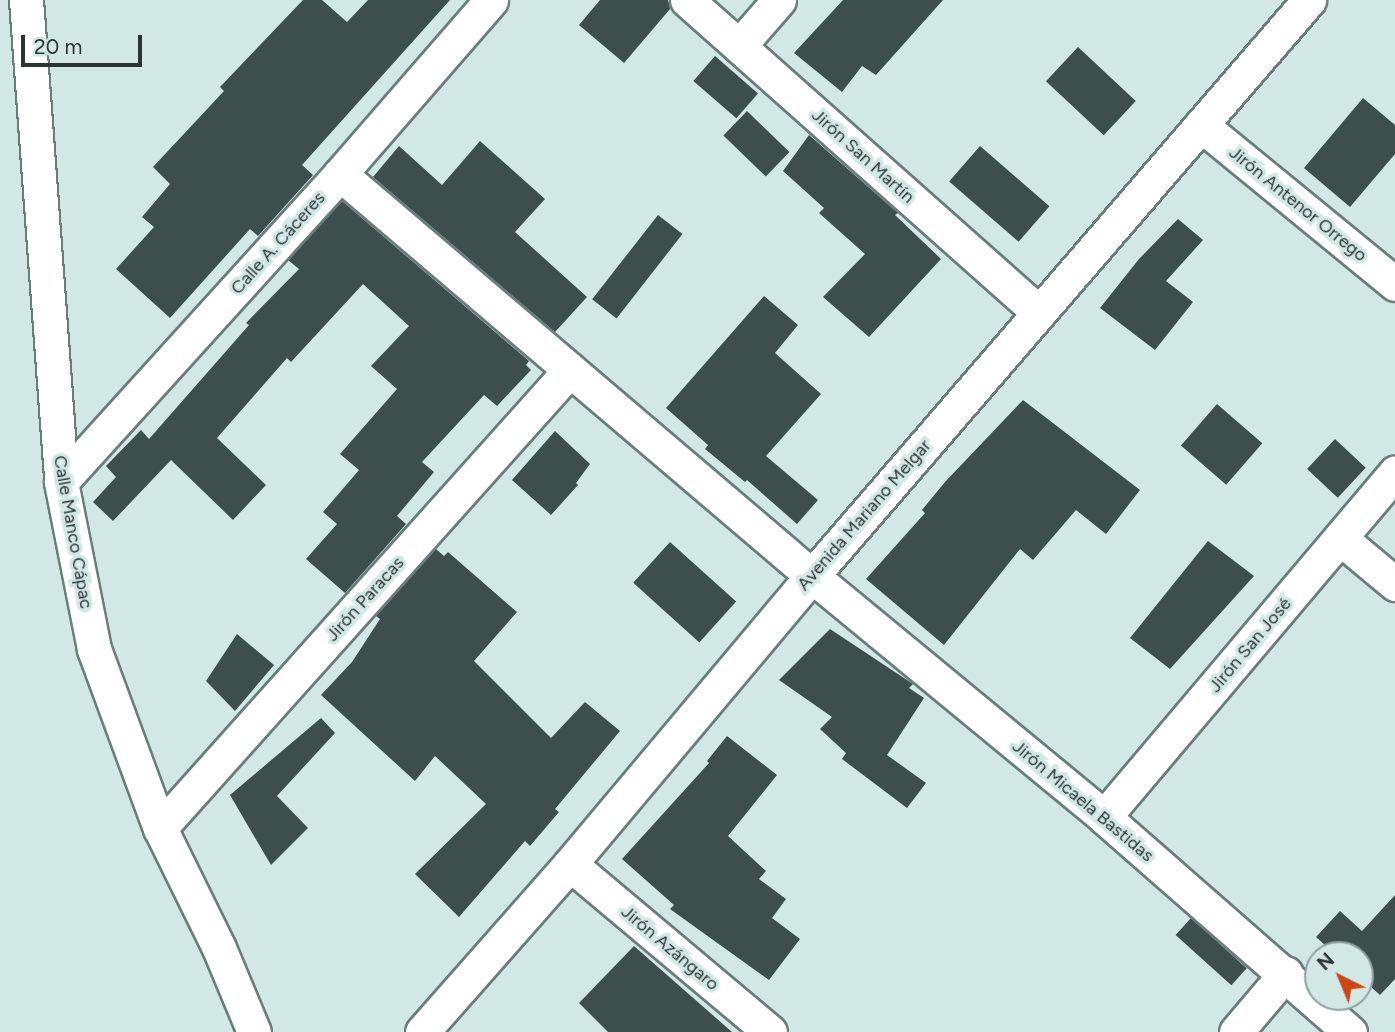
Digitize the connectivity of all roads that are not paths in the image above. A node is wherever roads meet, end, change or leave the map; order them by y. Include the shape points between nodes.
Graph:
1 (26, 0) edge
2 (491, 0) edge
3 (687, 0) edge
4 (779, 0) edge
5 (1309, 0) edge
6 (738, 46) junction
7 (1202, 125) junction
8 (340, 174) junction
9 (1395, 284) edge
10 (1039, 312) junction
11 (570, 370) junction
12 (1395, 472) edge
13 (61, 482) junction
14 (1340, 538) junction
15 (812, 576) junction
16 (1395, 584) edge
17 (1104, 817) junction
18 (160, 828) junction
19 (570, 864) junction
20 (1286, 973) junction
21 (254, 1032) edge
22 (422, 1032) edge
23 (771, 1032) edge
24 (1236, 1032) edge
25 (1350, 1032) edge

1 - 13 street, Calle Manco Cápac
2 - 8 street, Calle A. Cáceres
3 - 6 street, Jirón San Martín
4 - 6 street
5 - 7 street, Avenida Mariano Melgar
6 - 10 street, Jirón San Martín
7 - 9 street, Jirón Antenor Orrego
7 - 10 street, Avenida Mariano Melgar
8 - 11 street, Jirón Micaela Bastidas
8 - 13 street, Calle A. Cáceres
10 - 15 street, Avenida Mariano Melgar
11 - 15 street, Jirón Micaela Bastidas
11 - 18 street, Jirón Paracas
12 - 14 street, Jirón San José
13 - 18 street, Calle Manco Cápac via 94,649
14 - 16 street
14 - 17 street, Jirón San José
15 - 17 street, Jirón Micaela Bastidas
15 - 19 street, Avenida Mariano Melgar
17 - 20 street, Jirón Micaela Bastidas
18 - 21 street, Calle Manco Cápac
19 - 22 street, Avenida Mariano Melgar
19 - 23 street, Jirón Azángaro
20 - 24 street
20 - 25 street, Jirón Micaela Bastidas

